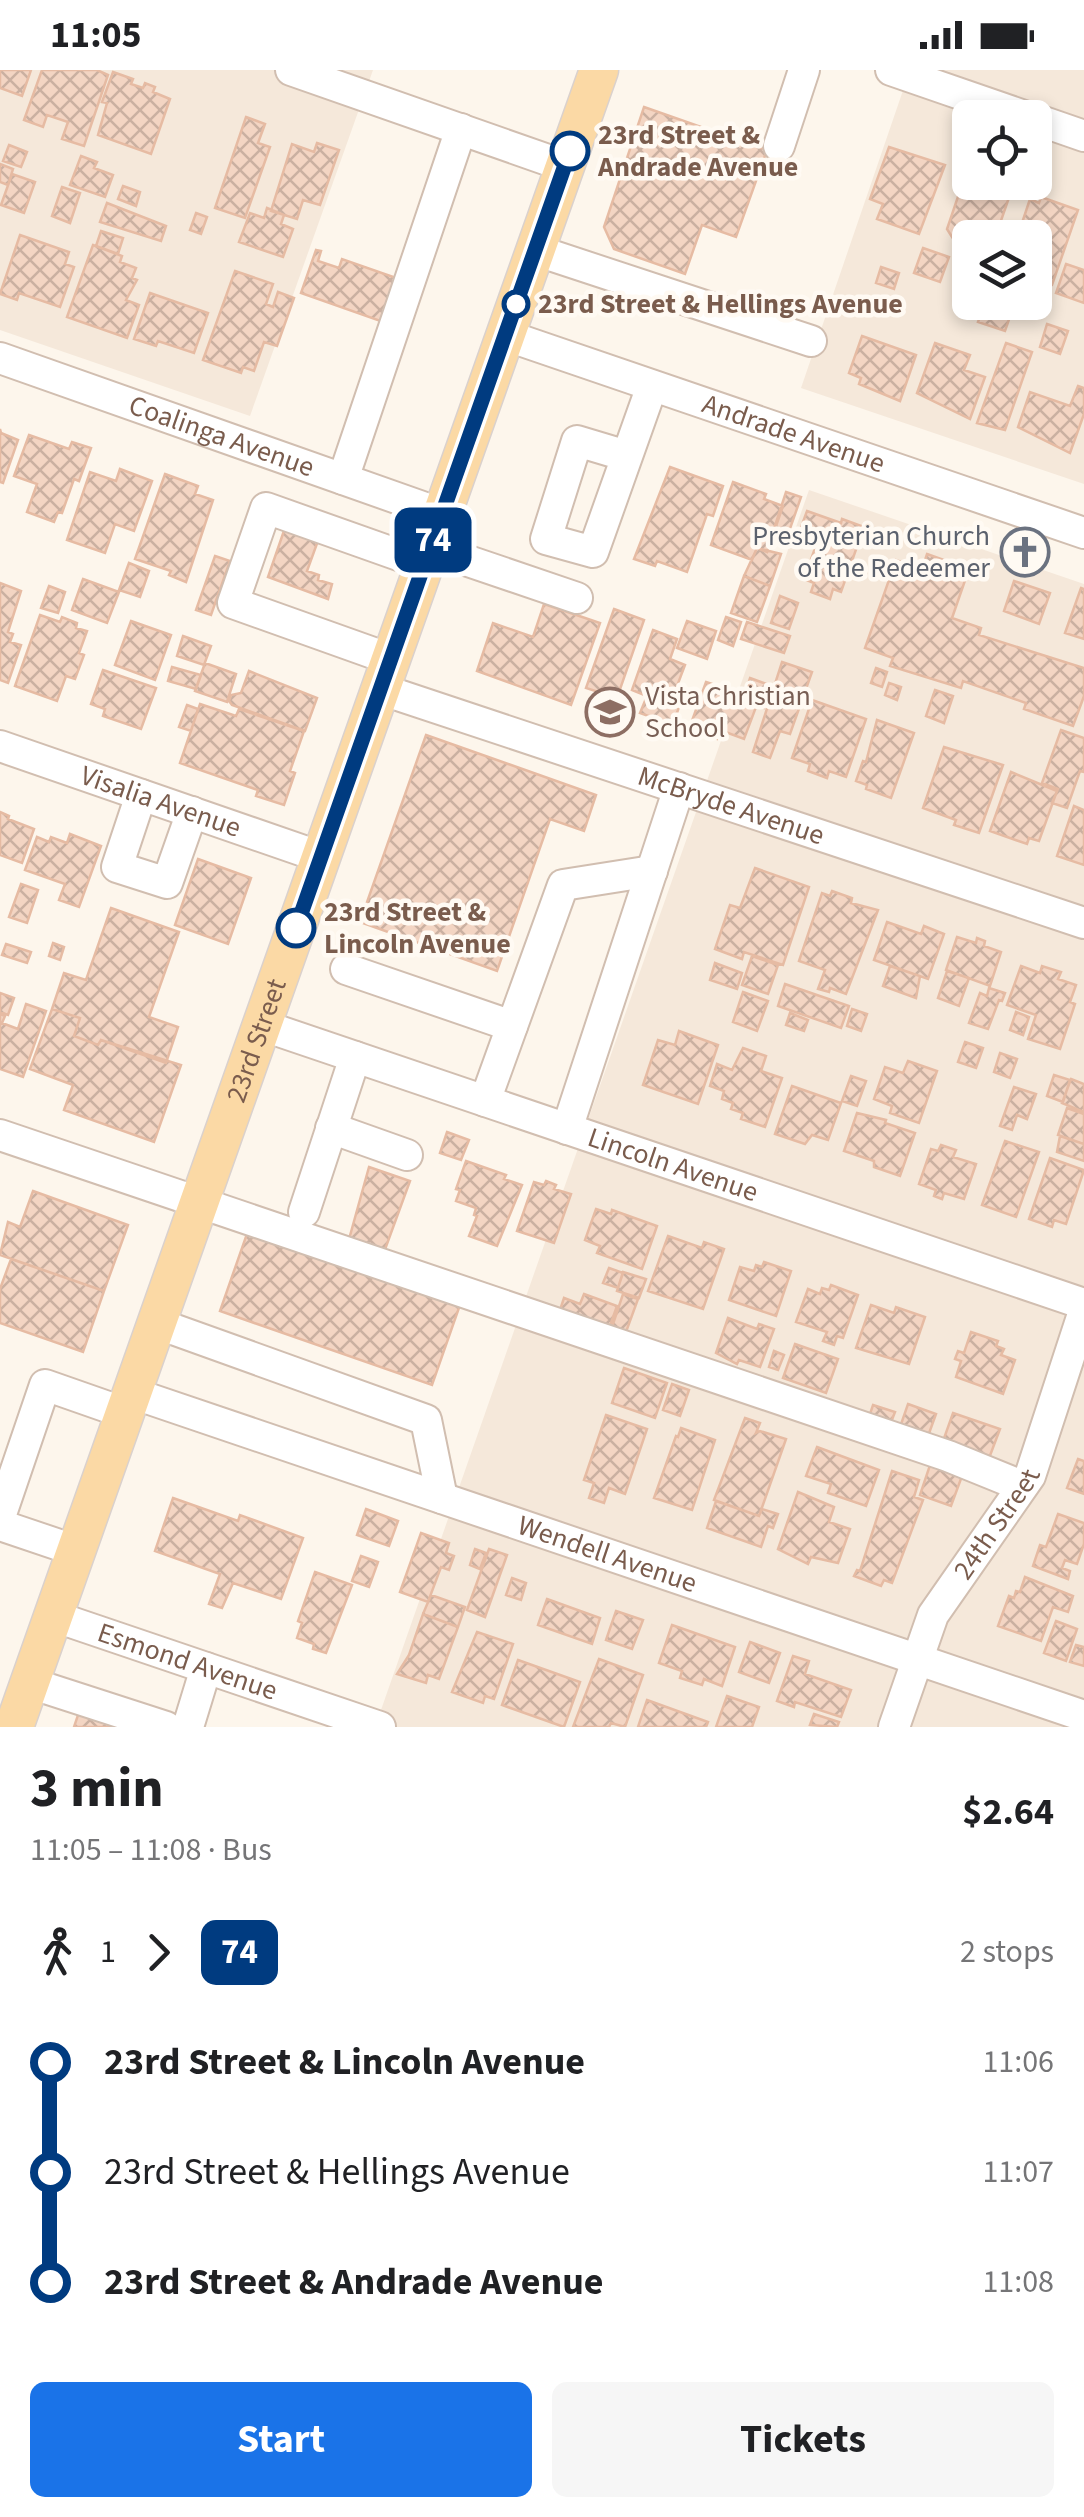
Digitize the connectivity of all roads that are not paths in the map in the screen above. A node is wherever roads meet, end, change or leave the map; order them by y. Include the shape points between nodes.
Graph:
1 (291, 70) edge
2 (599, 70) edge
3 (804, 70) edge
4 (891, 70) edge
5 (979, 100) edge
6 (1052, 125) edge
7 (461, 130) junction
8 (1084, 136) edge
9 (779, 146) dead end
10 (565, 166) junction
11 (535, 250) junction
12 (505, 335) junction
13 (810, 341) dead end
14 (0, 358) edge
15 (652, 386) junction
16 (627, 456) dead end
17 (343, 479) junction
18 (1084, 533) edge
19 (432, 542) junction
20 (576, 598) dead end
21 (385, 674) junction
22 (0, 746) edge
23 (679, 788) junction
24 (141, 794) junction
25 (192, 812) junction
26 (320, 857) junction
27 (652, 871) junction
28 (1084, 923) edge
29 (346, 970) dead end
30 (261, 1025) junction
31 (512, 1026) junction
32 (354, 1057) junction
33 (485, 1101) junction
34 (331, 1128) junction
35 (567, 1129) junction
36 (0, 1134) edge
37 (407, 1155) dead end
38 (198, 1204) junction
39 (304, 1212) dead end
40 (1084, 1308) edge
41 (156, 1323) junction
42 (128, 1403) junction
43 (14, 1432) edge
44 (1022, 1486) junction
45 (442, 1498) junction
46 (0, 1521) edge
47 (76, 1550) junction
48 (53, 1616) junction
49 (917, 1660) junction
50 (206, 1668) junction
51 (30, 1683) junction
52 (1084, 1716) edge
53 (14, 1727) edge
54 (166, 1727) edge
55 (188, 1727) edge
56 (380, 1727) edge
57 (894, 1727) edge

1 - 7 street
2 - 10 main road, 23rd Street
3 - 9 street
4 - 5 street
6 - 8 street
7 - 10 street
7 - 17 street
10 - 11 main road, 23rd Street
11 - 12 main road, 23rd Street
11 - 13 street
12 - 15 street, Andrade Avenue
12 - 19 main road, 23rd Street
14 - 17 street, Coalinga Avenue
15 - 16 street
15 - 18 street, Andrade Avenue
17 - 19 street, Coalinga Avenue
19 - 20 street
19 - 21 main road, 23rd Street
19 - 21 street, McBryde Avenue via 266,508 233,603
21 - 23 street, McBryde Avenue
21 - 26 main road, 23rd Street
22 - 24 street, Visalia Avenue
23 - 27 street
23 - 28 street, McBryde Avenue
24 - 25 street, Visalia Avenue
24 - 25 street via 117,866 166,883
25 - 26 street, Visalia Avenue
26 - 30 main road, 23rd Street
27 - 31 street via 563,885
27 - 35 street
29 - 31 street
30 - 32 street, Lincoln Avenue
30 - 38 main road, 23rd Street
31 - 33 street
32 - 33 street, Lincoln Avenue
32 - 34 street
33 - 35 street, Lincoln Avenue
34 - 37 street
34 - 39 street
35 - 40 street, Lincoln Avenue
36 - 38 street
38 - 41 main road, 23rd Street
38 - 44 street
40 - 44 street, 24th Street
41 - 42 main road, 23rd Street
41 - 45 street via 426,1420
42 - 43 street, Wendell Avenue via 45,1385
42 - 45 street, Wendell Avenue
42 - 47 main road, 23rd Street
43 - 46 street
44 - 49 street, 24th Street via 934,1616
45 - 49 street, Wendell Avenue
46 - 47 street
47 - 48 main road, 23rd Street
48 - 50 street, Esmond Avenue
48 - 51 main road, 23rd Street
49 - 52 street, Wendell Avenue
49 - 57 street, 24th Street
50 - 55 street
50 - 56 street, Esmond Avenue
51 - 53 main road, 23rd Street
51 - 54 street

